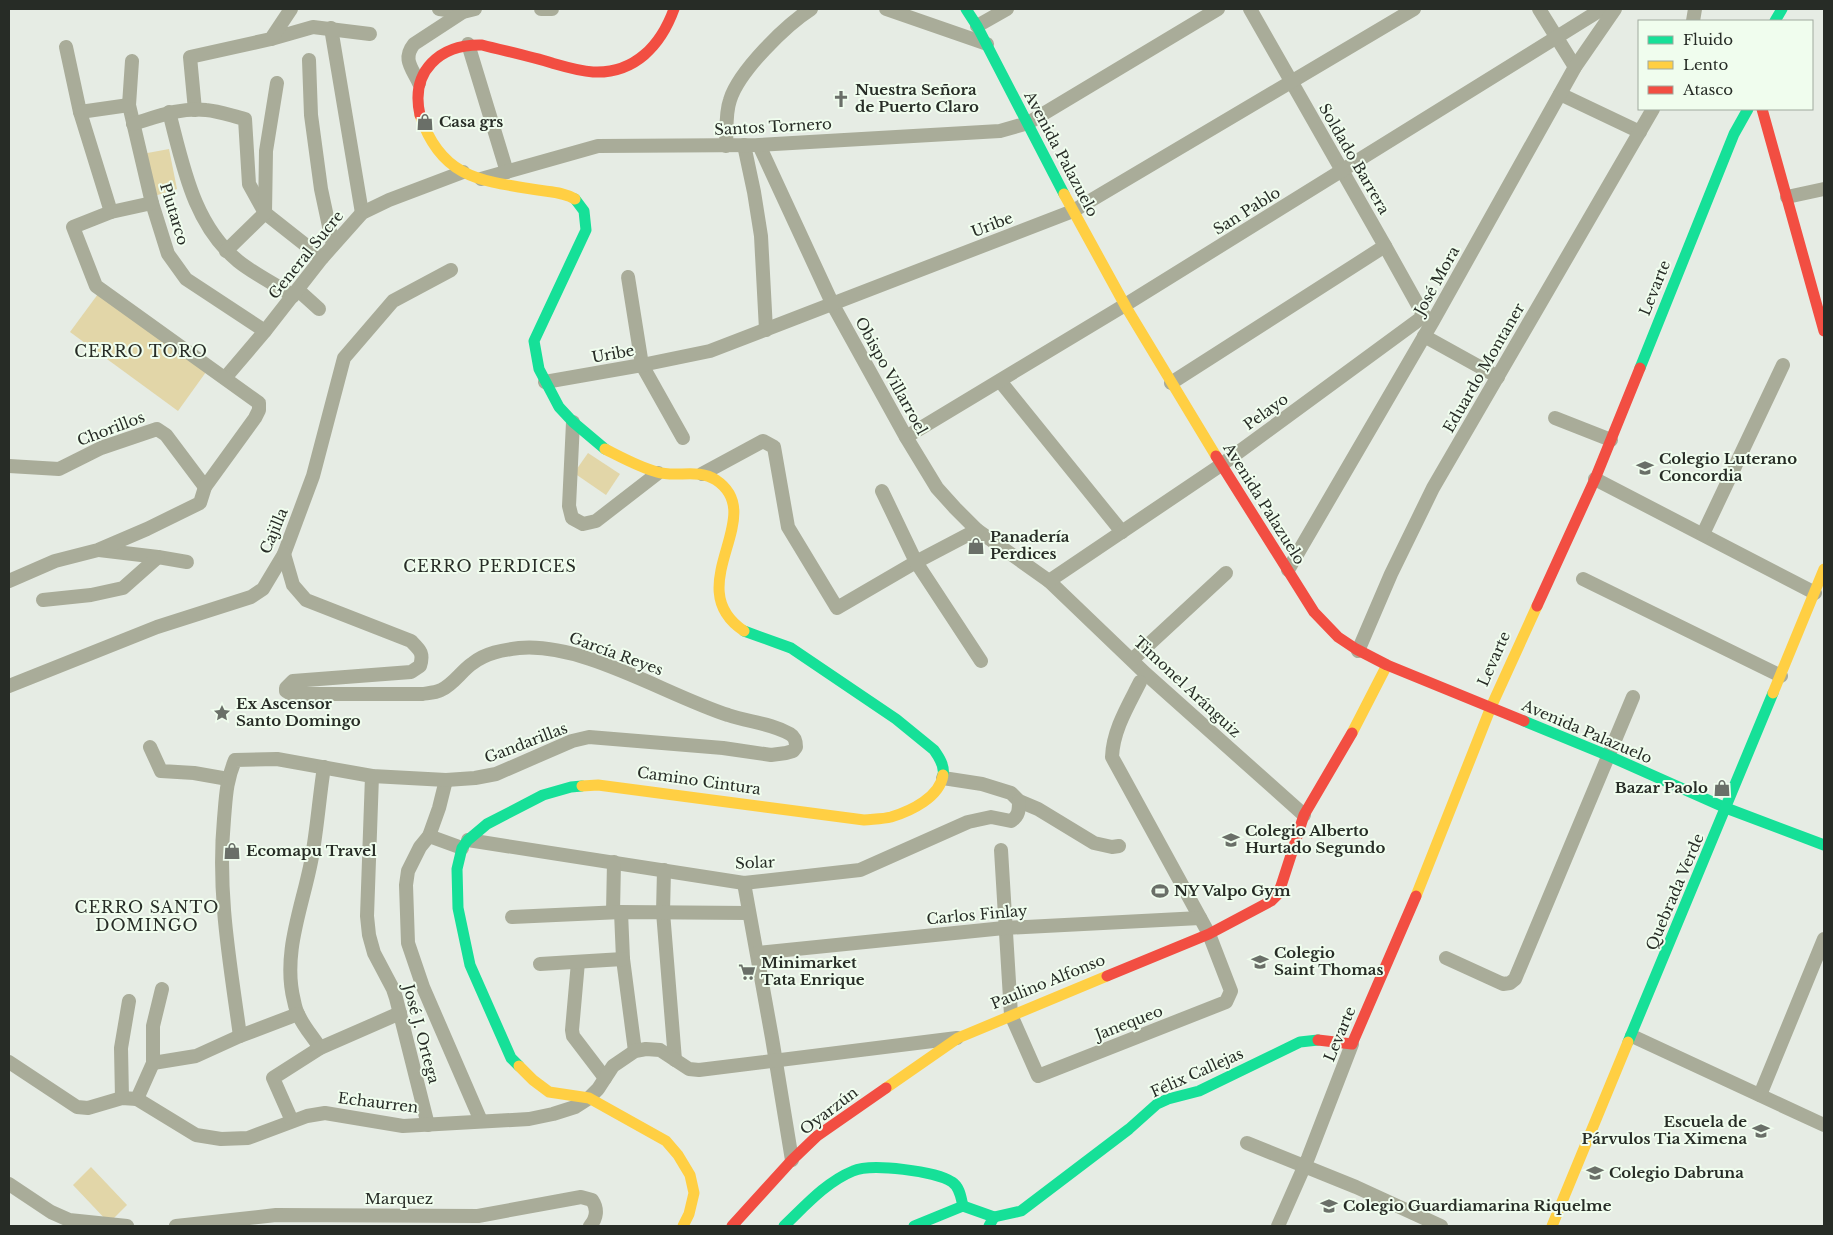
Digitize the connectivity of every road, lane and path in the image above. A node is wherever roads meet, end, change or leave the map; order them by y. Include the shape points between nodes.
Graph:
1 (291, 9) edge
2 (439, 9) edge
3 (541, 9) edge
4 (552, 9) edge
5 (674, 9) edge
6 (811, 9) edge
7 (886, 9) edge
8 (966, 9) edge
9 (1007, 9) edge
10 (1218, 9) edge
11 (1250, 9) edge
12 (1414, 9) edge
13 (1539, 9) edge
14 (1602, 9) edge
15 (1615, 9) edge
16 (1782, 9) edge
17 (469, 10) edge
18 (1776, 20) edge
19 (978, 26) junction
20 (331, 28) junction
21 (370, 34) dead end
22 (1556, 36) junction
23 (271, 39) junction
24 (468, 44) junction
25 (987, 44) junction
26 (66, 47) dead end
27 (310, 60) dead end
28 (132, 61) dead end
29 (1575, 67) junction
30 (1292, 82) junction
31 (419, 83) junction
32 (277, 84) dead end
33 (1560, 94) junction
34 (129, 105) junction
35 (195, 110) junction
36 (1652, 110) edge
37 (1747, 110) edge
38 (1762, 110) edge
39 (80, 112) junction
40 (169, 112) junction
41 (1028, 123) junction
42 (133, 124) junction
43 (1640, 132) junction
44 (759, 145) junction
45 (726, 146) junction
46 (744, 146) junction
47 (1342, 171) junction
48 (463, 172) junction
49 (507, 172) junction
50 (481, 179) junction
51 (1824, 189) edge
52 (1787, 197) junction
53 (152, 204) junction
54 (1074, 211) junction
55 (112, 212) junction
56 (265, 213) junction
57 (362, 213) junction
58 (334, 245) junction
59 (1385, 246) junction
60 (226, 250) junction
61 (322, 258) junction
62 (452, 270) dead end
63 (628, 278) dead end
64 (295, 293) junction
65 (833, 305) junction
66 (1125, 305) junction
67 (319, 309) dead end
68 (1429, 319) junction
69 (766, 330) junction
70 (265, 331) junction
71 (1824, 331) edge
72 (1424, 336) junction
73 (642, 365) junction
74 (1783, 365) dead end
75 (1498, 377) junction
76 (225, 378) junction
77 (1000, 381) junction
78 (544, 382) junction
79 (1171, 383) junction
80 (1555, 418) dead end
81 (573, 422) junction
82 (906, 437) junction
83 (683, 438) dead end
84 (1611, 440) junction
85 (1221, 465) junction
86 (9, 466) edge
87 (658, 473) junction
88 (702, 474) junction
89 (1595, 479) junction
90 (205, 487) junction
91 (882, 491) dead end
92 (977, 530) junction
93 (1122, 532) junction
94 (1703, 534) junction
95 (98, 550) junction
96 (284, 554) junction
97 (158, 557) junction
98 (187, 562) dead end
99 (916, 562) junction
100 (1288, 570) junction
101 (1226, 572) dead end
102 (1823, 574) edge
103 (1583, 579) dead end
104 (9, 581) edge
105 (1049, 582) junction
106 (1815, 593) junction
107 (43, 600) dead end
108 (1358, 651) junction
109 (1132, 659) junction
110 (981, 661) dead end
111 (1387, 665) junction
112 (1781, 676) junction
113 (1140, 682) dead end
114 (9, 686) edge
115 (1633, 697) dead end
116 (1491, 707) junction
117 (150, 746) dead end
118 (796, 747) joint
119 (1609, 756) junction
120 (324, 767) junction
121 (372, 776) junction
122 (943, 778) junction
123 (228, 779) junction
124 (446, 780) junction
125 (1019, 801) junction
126 (1726, 808) junction
127 (1304, 814) junction
128 (429, 836) junction
129 (465, 844) junction
130 (1824, 845) edge
131 (1119, 846) dead end
132 (1001, 850) dead end
133 (614, 862) junction
134 (664, 870) junction
135 (744, 883) junction
136 (617, 912) junction
137 (663, 912) junction
138 (749, 913) junction
139 (512, 918) dead end
140 (1200, 918) junction
141 (1004, 928) junction
142 (1209, 934) junction
143 (1824, 939) edge
144 (758, 953) junction
145 (1446, 958) dead end
146 (624, 959) junction
147 (578, 962) junction
148 (540, 964) dead end
149 (162, 989) dead end
150 (129, 1001) dead end
151 (400, 1013) junction
152 (298, 1014) junction
153 (1011, 1015) junction
154 (240, 1036) junction
155 (1632, 1036) junction
156 (958, 1038) junction
157 (1352, 1044) junction
158 (320, 1048) junction
159 (635, 1051) junction
160 (675, 1060) junction
161 (9, 1062) edge
162 (776, 1062) junction
163 (153, 1063) junction
164 (605, 1078) junction
165 (1760, 1095) junction
166 (122, 1098) junction
167 (589, 1098) junction
168 (137, 1099) junction
169 (481, 1121) junction
170 (292, 1122) junction
171 (428, 1125) junction
172 (1824, 1125) edge
173 (1248, 1143) dead end
174 (792, 1160) junction
175 (1304, 1166) junction
176 (9, 1184) edge
177 (963, 1206) junction
178 (992, 1222) edge
179 (127, 1226) edge
180 (176, 1226) edge
181 (590, 1226) edge
182 (682, 1226) edge
183 (732, 1226) edge
184 (784, 1226) edge
185 (914, 1226) edge
186 (1278, 1226) edge
187 (1441, 1226) edge
188 (1552, 1226) edge

1 - 23 street
2 - 17 street
3 - 4 street
5 - 24 main road via 666,32 649,53 630,65 607,72 584,71
6 - 45 street via 757,58 734,90 729,101
7 - 25 street
8 - 19 main road, Avenida Palazuelo
9 - 19 street
10 - 41 street, Santos Tornero
11 - 30 street, Soldado Barrera
12 - 30 street, Uribe
13 - 22 street
14 - 22 street, San Pablo
15 - 29 street, José Mora
16 - 18 main road
17 - 31 street via 414,44 408,52 407,58
19 - 25 main road, Avenida Palazuelo
20 - 21 street
20 - 23 street via 313,27
20 - 57 street
22 - 29 street
22 - 47 street, San Pablo
23 - 35 street via 190,58
24 - 31 main road via 437,56
24 - 49 street
25 - 41 main road, Avenida Palazuelo
26 - 39 street
27 - 58 street via 311,115 321,189
28 - 34 street, Plutarco
29 - 33 street, José Mora
30 - 47 street, Soldado Barrera
30 - 54 street, Uribe
31 - 48 main road via 418,105 428,134 447,160
32 - 56 street via 266,151
33 - 43 street
33 - 68 street, José Mora
34 - 39 street
34 - 42 street, Plutarco
35 - 40 street
35 - 56 street via 245,119 249,184
36 - 43 street, Eduardo Montaner
37 - 84 main road, Levarte via 1734,134
38 - 52 main road
39 - 55 street
40 - 42 street
40 - 60 street via 189,190 203,218
41 - 44 street, Santos Tornero via 1000,131
41 - 54 main road, Avenida Palazuelo
42 - 53 street, Plutarco
43 - 75 street, Eduardo Montaner
44 - 46 street, Santos Tornero
44 - 65 street, Obispo Villarroel
45 - 46 street, Santos Tornero
45 - 49 street, Santos Tornero via 598,146
46 - 69 street via 761,236
47 - 59 street, Soldado Barrera
47 - 66 street, San Pablo
48 - 50 main road
48 - 57 street, General Sucre
49 - 50 street, Santos Tornero
50 - 78 main road via 566,194 579,202 586,216 584,234 534,341
51 - 52 street
52 - 71 main road
53 - 55 street
53 - 70 street, Plutarco via 168,254 186,279
54 - 65 street, Uribe
54 - 66 main road, Avenida Palazuelo
55 - 76 street via 73,227 96,286
56 - 60 street
56 - 61 street
57 - 58 street, General Sucre
58 - 61 street, General Sucre
59 - 68 street, Soldado Barrera
59 - 79 street
60 - 64 street via 239,262
61 - 64 street, General Sucre
62 - 96 street, Cajilla via 393,301 344,358 313,476
63 - 73 street
64 - 67 street
64 - 70 street, General Sucre
65 - 69 street, Uribe
65 - 82 street, Obispo Villarroel
66 - 77 street, San Pablo
66 - 79 main road, Avenida Palazuelo
68 - 72 street, José Mora
68 - 85 street, Pelayo
69 - 73 street, Uribe via 710,351
70 - 76 street, General Sucre
72 - 75 street
72 - 100 street, José Mora
73 - 78 street, Uribe
73 - 83 street
74 - 94 street
75 - 108 street, Eduardo Montaner via 1433,488
76 - 90 street via 259,403 259,410
77 - 82 street, San Pablo
77 - 93 street
78 - 81 main road via 559,407
79 - 85 main road, Avenida Palazuelo
80 - 84 street
81 - 87 main road via 605,449
81 - 87 street via 569,506 572,518 583,524 596,521
82 - 92 street, Obispo Villarroel via 937,488
84 - 89 main road, Levarte
85 - 93 street, Pelayo
85 - 100 main road, Avenida Palazuelo
86 - 90 street, Chorillos via 59,469 101,448 157,429 166,435
87 - 88 main road
88 - 99 street via 763,441 774,447 788,527 837,608
88 - 122 main road via 726,489 735,507 718,580 720,600 728,616 749,634 791,648 896,719 934,750 942,763
89 - 94 street
89 - 116 main road, Levarte
90 - 95 street via 200,503
91 - 99 street
92 - 99 street
92 - 105 street, Obispo Villarroel
93 - 105 street, Pelayo
94 - 106 street
95 - 97 street
95 - 104 street via 55,561
96 - 114 street, Cajilla via 263,590 251,597 157,627
96 - 118 street, García Reyes via 293,585 306,600 412,641 423,658 420,666 411,672 292,681 286,688 286,692 291,694 422,694 440,691 490,653 520,648 554,648 606,665 728,715 779,728 792,736
97 - 98 street
97 - 107 street via 123,588
99 - 110 street
100 - 108 main road, Avenida Palazuelo via 1323,624
101 - 109 street
102 - 106 main road, Quebrada Verde
103 - 112 street
105 - 109 street, Timonel Aránguiz
106 - 112 main road, Quebrada Verde
108 - 111 main road, Avenida Palazuelo
109 - 127 street, Timonel Aránguiz
111 - 116 main road, Avenida Palazuelo
111 - 127 main road, Paulino Alfonso via 1362,717
112 - 126 main road, Quebrada Verde
113 - 140 street via 1113,742 1112,757
115 - 119 street
116 - 119 main road, Avenida Palazuelo
116 - 157 main road, Levarte via 1403,930
117 - 123 street via 160,771
118 - 124 street, Gandarillas via 793,751 771,755 588,737 496,774
119 - 126 main road, Avenida Palazuelo
119 - 145 street via 1515,979 1503,984
120 - 121 street, Gandarillas
120 - 123 street, Gandarillas via 278,759 235,760
120 - 152 street via 316,838 294,932 290,965 291,989
121 - 124 street, Gandarillas
121 - 151 street, José J. Ortega via 368,925 374,953 393,989
122 - 125 street via 996,788 1011,793
122 - 129 main road, Camino Cintura via 931,796 909,810 890,817 864,820 598,784 584,785 557,790 530,801 487,824
123 - 154 street via 222,840 223,912
124 - 128 street
125 - 131 street via 1094,843
125 - 135 street, Solar via 1019,811 1011,821 992,817 968,822 867,868
126 - 130 main road, Avenida Palazuelo
126 - 155 main road, Quebrada Verde
127 - 142 main road, Paulino Alfonso via 1277,895
128 - 129 street, Solar
128 - 169 street via 408,871 408,943 423,987
129 - 133 street, Solar
129 - 167 main road via 457,869 458,908 470,965 511,1058 550,1092
132 - 141 street
133 - 134 street, Solar
133 - 136 street
134 - 135 street, Solar
134 - 137 street
135 - 138 street
136 - 137 street
136 - 139 street
136 - 146 street
137 - 138 street
137 - 160 street
138 - 144 street
140 - 141 street, Carlos Finlay
140 - 142 street
141 - 144 street, Carlos Finlay
141 - 153 street
142 - 153 main road, Paulino Alfonso
142 - 153 street, Janequeo via 1231,991 1226,1002 1038,1076
143 - 165 street
144 - 162 street
146 - 147 street
146 - 159 street
147 - 148 street
147 - 164 street via 573,1036
149 - 163 street via 153,1026
150 - 166 street via 121,1048
151 - 158 street
151 - 171 street, José J. Ortega
152 - 154 street
152 - 158 street
153 - 156 main road, Paulino Alfonso
154 - 163 street via 196,1056
155 - 165 street
155 - 188 main road, Quebrada Verde
156 - 162 street, Paulino Alfonso
156 - 174 main road, Oyarzún via 817,1136
157 - 175 street, Levarte
157 - 178 main road, Félix Callejas via 1317,1040 1300,1042 1199,1091 1157,1104 1021,1211
158 - 170 street via 273,1078
159 - 160 street, Paulino Alfonso via 660,1050
159 - 164 street via 613,1066
160 - 162 street, Paulino Alfonso via 689,1069 698,1070
161 - 166 street via 77,1107 88,1108
162 - 174 street
163 - 168 street
164 - 167 street
165 - 172 street
166 - 168 street
167 - 169 street, Echaurren via 575,1107 553,1114 529,1119
167 - 182 main road via 666,1141 678,1155 690,1175 694,1193
168 - 170 street, Echaurren via 196,1135 221,1139 248,1138
169 - 171 street, Echaurren
170 - 171 street, Echaurren via 325,1113 403,1126
173 - 175 street
174 - 183 main road, Oyarzún
175 - 186 street, Levarte
175 - 187 street
176 - 179 street via 69,1220
177 - 178 main road
177 - 184 main road via 961,1195 951,1181 896,1168 858,1169 831,1183
177 - 185 main road
180 - 181 street, Marquez via 276,1215 478,1216 581,1197 592,1200 596,1207 596,1217

